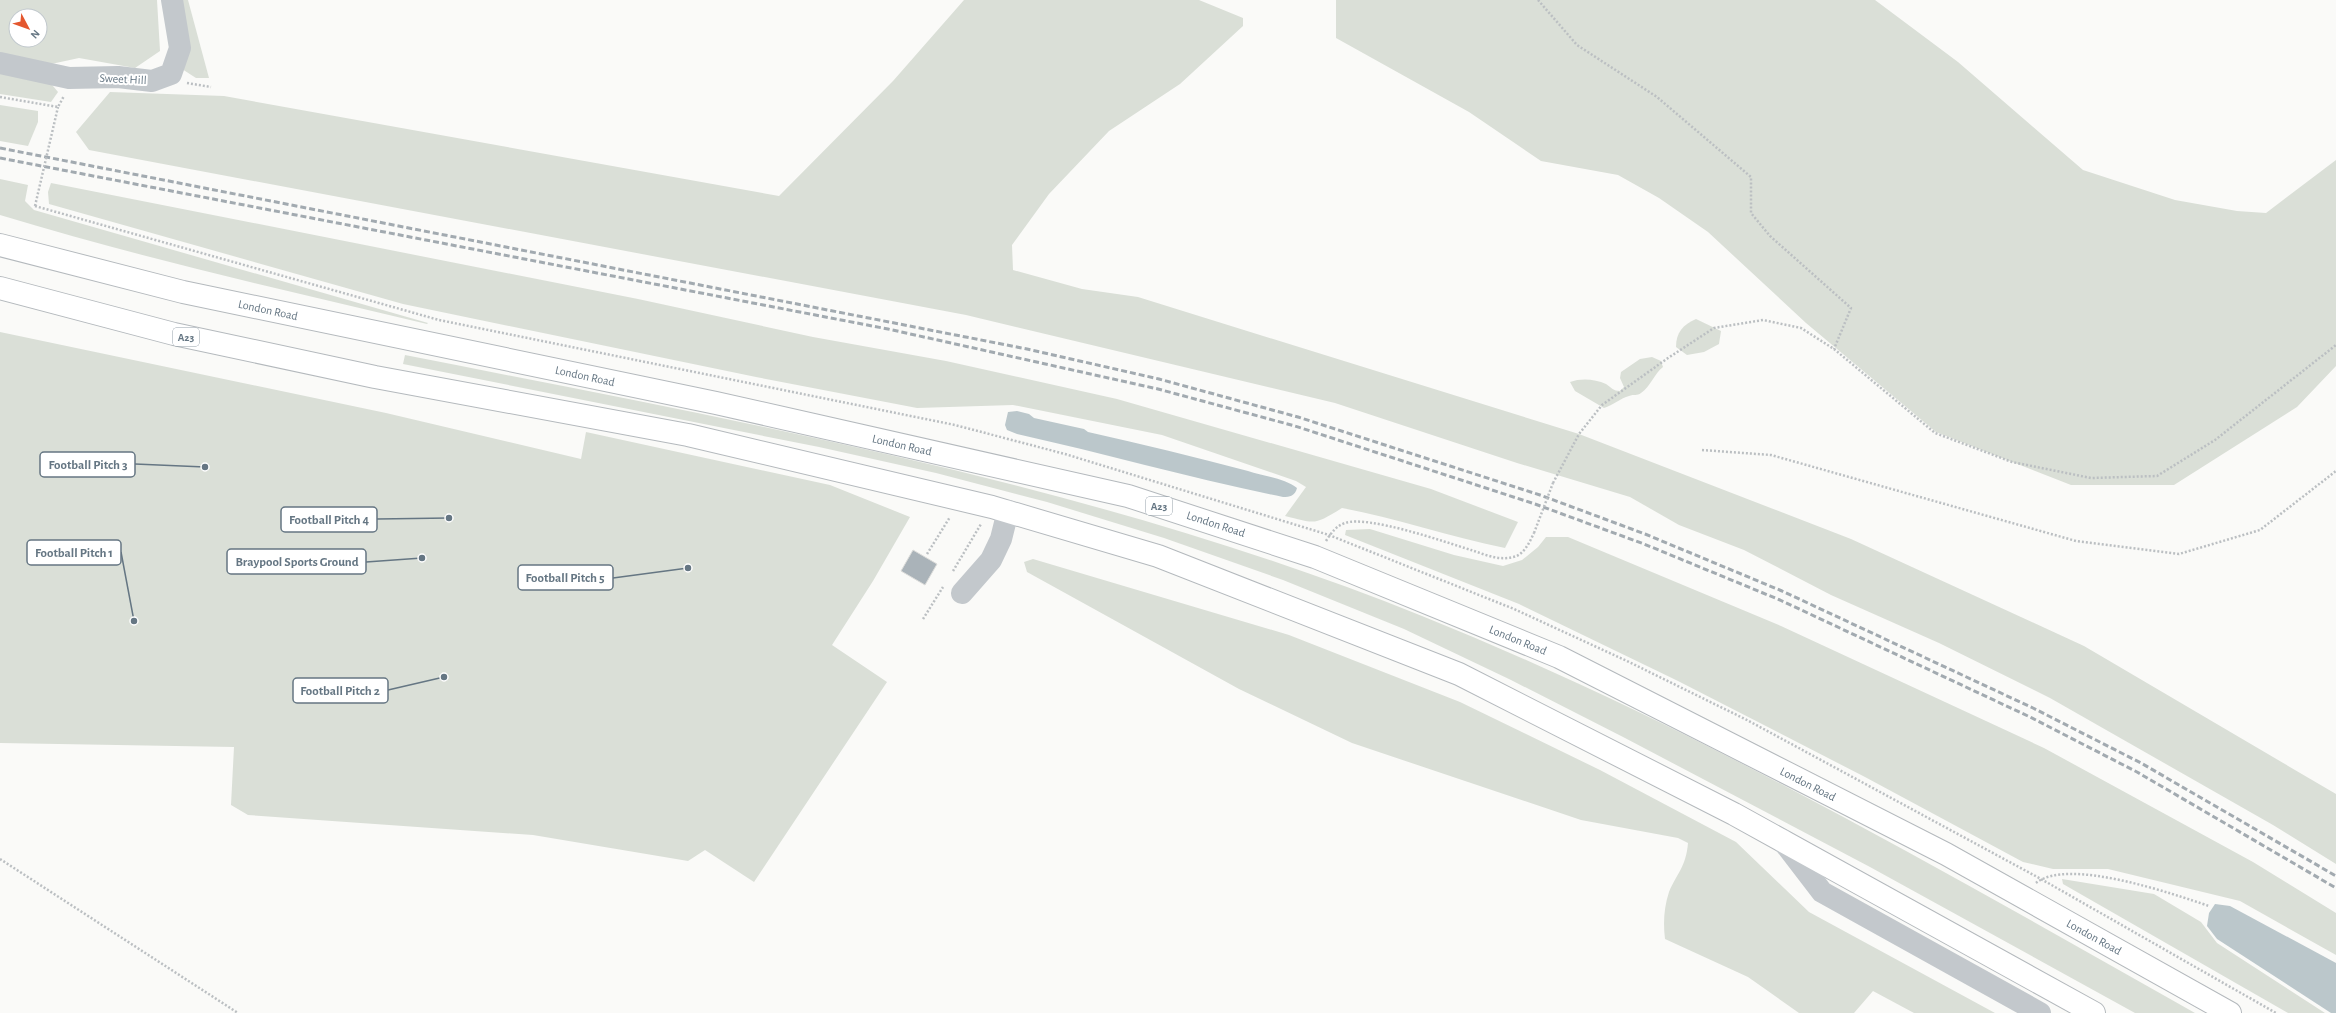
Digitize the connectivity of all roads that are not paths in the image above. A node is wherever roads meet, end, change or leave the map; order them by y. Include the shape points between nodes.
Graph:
1 (172, 0) edge
2 (0, 63) edge
3 (0, 246) edge
4 (0, 288) edge
5 (1000, 509) junction
6 (954, 588) road end
7 (1782, 840) junction
8 (2040, 1013) edge
9 (2094, 1013) edge
10 (2230, 1013) edge

1 - 2 street, Sweet Hill via 180,48 171,74 152,81 118,77 69,78
3 - 10 highway, London Road / A23 via 183,292 716,403 1128,496 1316,556 1559,657 1946,854
4 - 5 highway, A23 via 182,336 375,377 688,435
5 - 6 street via 1001,539 991,560
5 - 7 highway, A23 via 1158,556 1459,674
7 - 8 street via 1822,892
7 - 9 highway, A23

